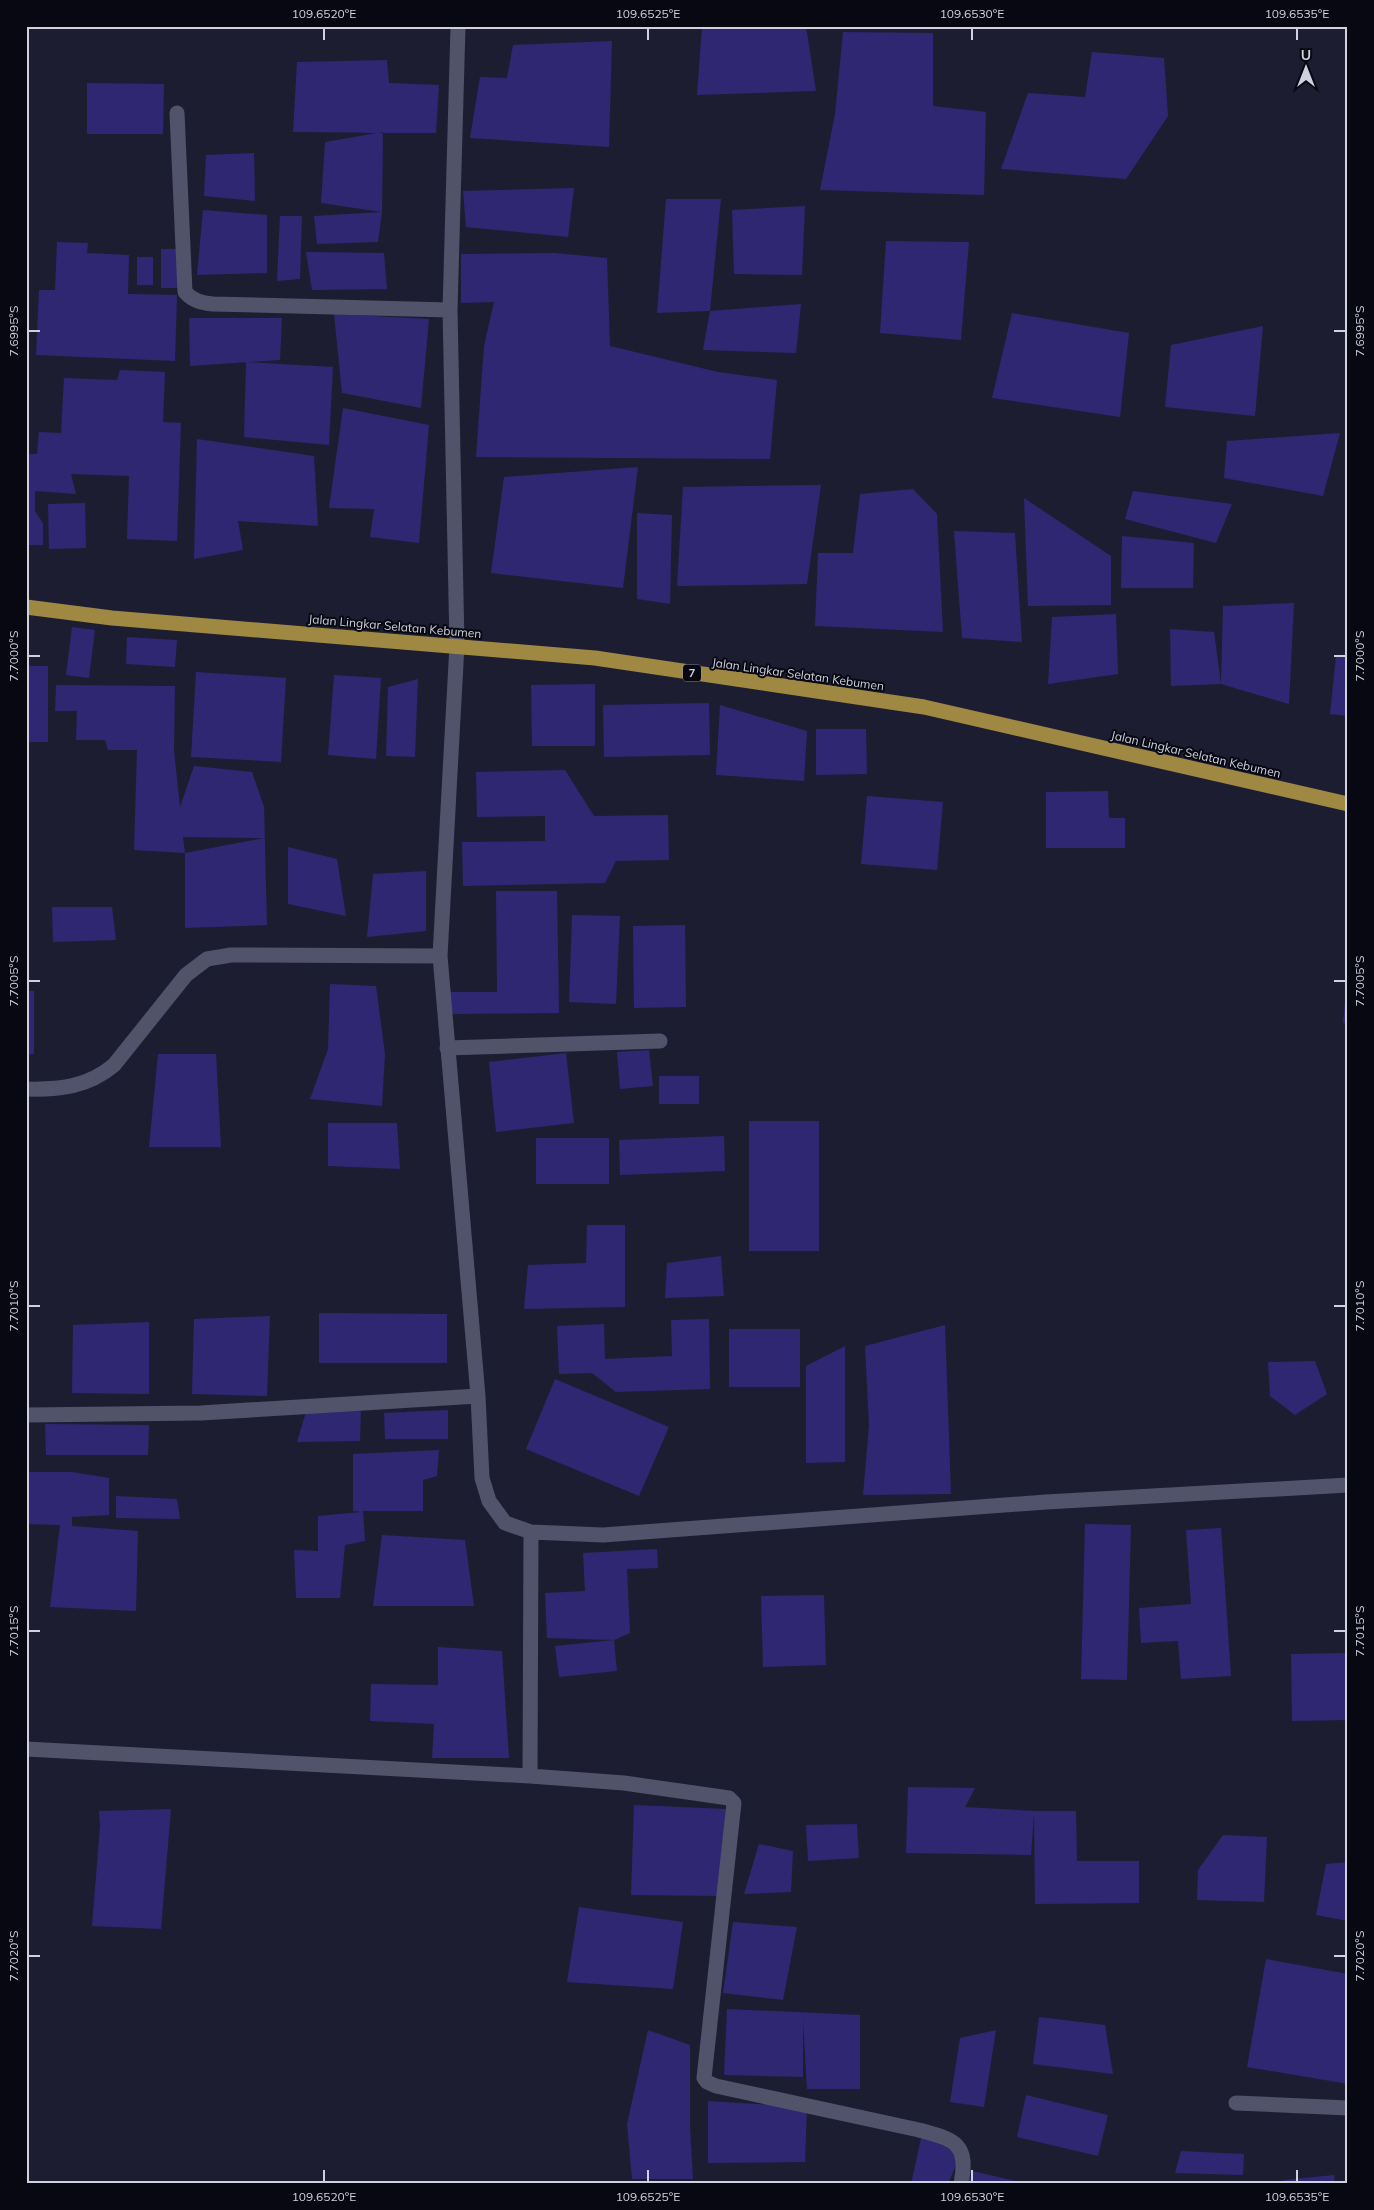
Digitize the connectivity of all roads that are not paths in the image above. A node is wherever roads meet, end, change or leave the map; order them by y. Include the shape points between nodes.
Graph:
1 (458, 26) edge
2 (177, 113) dead end
3 (450, 310) junction
4 (26, 607) edge
5 (457, 645) junction
6 (1348, 804) edge
7 (440, 956) junction
8 (660, 1041) dead end
9 (447, 1048) junction
10 (26, 1089) edge
11 (478, 1396) junction
12 (26, 1415) edge
13 (1348, 1485) edge
14 (532, 1532) junction
15 (26, 1749) edge
16 (530, 1776) junction
17 (1236, 2103) dead end
18 (1348, 2108) edge
19 (961, 2184) edge

1 - 3 street
2 - 3 street via 185,292 188,296 201,303 213,304
3 - 5 street
4 - 5 highway, Jalan Lingkar Selatan Kebumen / 7 via 112,618
5 - 6 highway, Jalan Lingkar Selatan Kebumen / 7 via 595,658 924,707
5 - 7 street
7 - 9 street
7 - 10 street via 230,955 207,960 186,975 114,1065 103,1074 75,1086
8 - 9 street
9 - 11 street
11 - 12 street via 201,1413
11 - 14 street via 482,1478 489,1501 505,1522
13 - 14 street via 1046,1502 604,1535
14 - 16 street
15 - 16 street
16 - 19 street via 624,1783 732,1800 734,1811 704,2078 716,2086 919,2130 949,2140 963,2155
17 - 18 street

